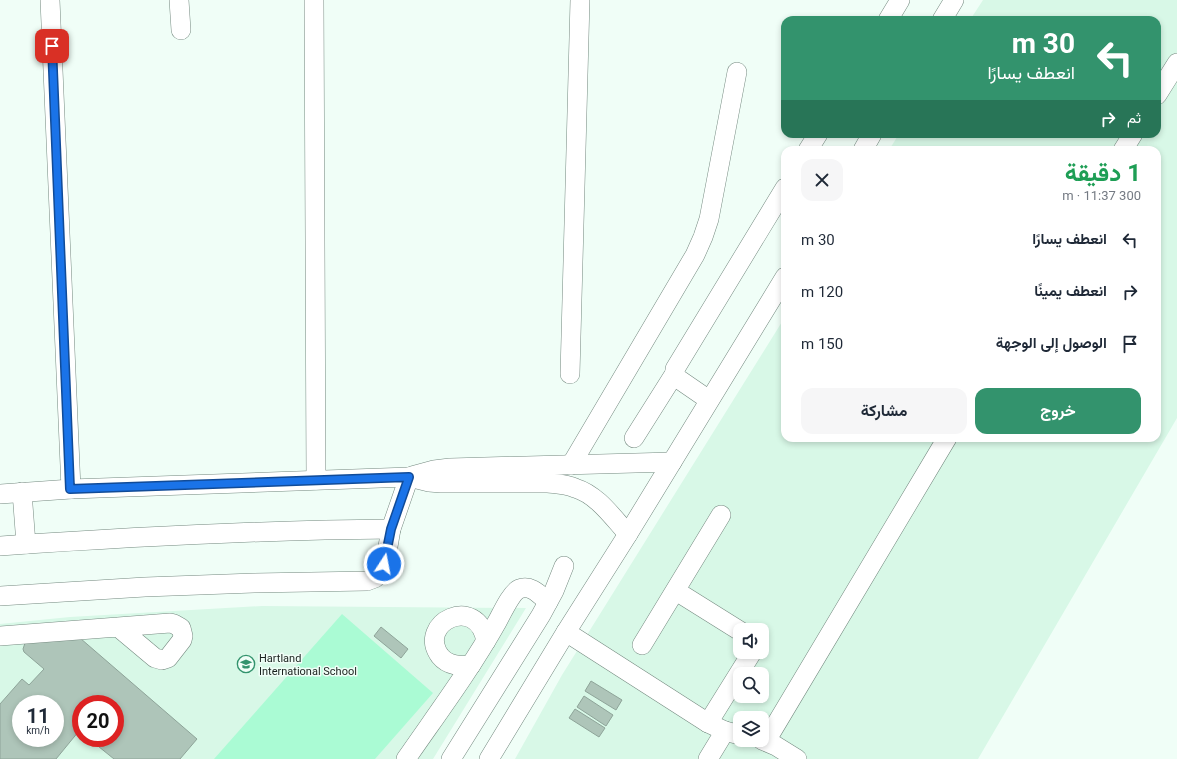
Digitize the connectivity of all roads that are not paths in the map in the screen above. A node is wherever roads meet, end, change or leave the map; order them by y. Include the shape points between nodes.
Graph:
1 (50, 0) edge
2 (179, 0) edge
3 (314, 0) edge
4 (580, 0) edge
5 (900, 0) edge
6 (954, 0) edge
7 (890, 16) edge
8 (944, 16) edge
9 (181, 30) dead end
10 (1177, 63) edge
11 (737, 72) dead end
12 (1161, 89) edge
13 (781, 195) edge
14 (781, 283) edge
15 (675, 373) junction
16 (570, 374) dead end
17 (709, 400) junction
18 (634, 438) dead end
19 (945, 442) edge
20 (672, 462) junction
21 (570, 465) junction
22 (409, 477) junction
23 (316, 480) junction
24 (70, 489) junction
25 (22, 492) junction
26 (0, 494) edge
27 (721, 515) dead end
28 (391, 529) junction
29 (628, 534) junction
30 (26, 544) junction
31 (0, 546) edge
32 (564, 566) dead end
33 (676, 591) junction
34 (0, 596) edge
35 (548, 602) junction
36 (118, 627) dead end
37 (733, 627) edge
38 (566, 632) junction
39 (0, 636) edge
40 (486, 641) junction
41 (642, 645) dead end
42 (748, 659) edge
43 (471, 665) junction
44 (708, 723) junction
45 (769, 732) edge
46 (733, 733) edge
47 (769, 743) edge
48 (406, 759) edge
49 (451, 759) edge
50 (489, 759) edge
51 (708, 759) edge
52 (797, 759) edge

1 - 24 street
2 - 9 street
3 - 23 street
4 - 16 street
5 - 7 street
6 - 8 street
10 - 12 street
11 - 21 street via 710,213 703,237 695,255
13 - 15 street via 677,364
14 - 17 street
15 - 17 street via 676,378
15 - 18 street
17 - 20 street
19 - 45 street
20 - 21 street
20 - 29 street
21 - 22 street via 450,468
22 - 23 street
22 - 28 street
22 - 29 street via 441,483 563,484 576,488 598,502
23 - 24 street
24 - 25 street
25 - 26 street
25 - 30 street
27 - 33 street
28 - 30 street via 248,531
28 - 34 street via 381,572 367,582 246,584
29 - 38 street
30 - 31 street
32 - 35 street
33 - 37 street
33 - 41 street
35 - 40 street via 532,589 521,588 505,607
35 - 49 street
36 - 39 street
38 - 44 street
38 - 50 street
40 - 43 street
40 - 43 street via 484,632 476,620 462,615 447,619 437,630 435,645 442,658 456,665
42 - 44 street
43 - 48 street
44 - 46 street
46 - 51 street
47 - 52 street

